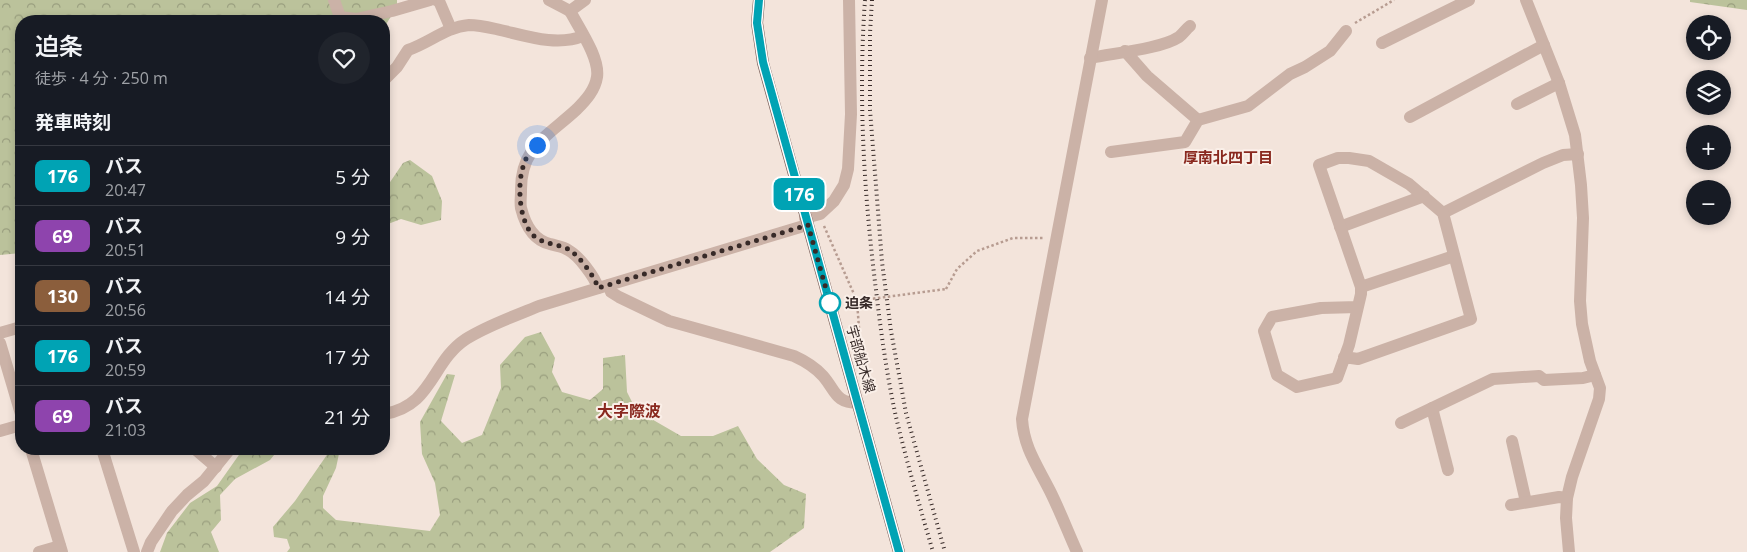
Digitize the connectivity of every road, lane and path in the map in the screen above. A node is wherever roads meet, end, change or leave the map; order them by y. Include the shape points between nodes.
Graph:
1 (334, 0) edge
2 (430, 0) edge
3 (436, 0) edge
4 (549, 0) edge
5 (585, 0) edge
6 (759, 0) edge
7 (850, 0) edge
8 (1102, 0) edge
9 (1394, 0) edge
10 (1468, 0) edge
11 (1526, 0) edge
12 (570, 11) junction
13 (339, 15) edge
14 (371, 15) edge
15 (1190, 26) dead end
16 (451, 29) junction
17 (1346, 30) joint
18 (584, 36) junction
19 (1382, 44) dead end
20 (1544, 44) junction
21 (1125, 51) junction
22 (1090, 58) junction
23 (390, 74) edge
24 (1559, 83) junction
25 (1517, 104) dead end
26 (1410, 117) dead end
27 (1198, 120) junction
28 (1111, 152) dead end
29 (1578, 154) junction
30 (1424, 196) junction
31 (1443, 213) junction
32 (820, 214) junction
33 (806, 222) junction
34 (1340, 227) junction
35 (1056, 238) junction
36 (1454, 256) junction
37 (604, 286) junction
38 (1361, 287) junction
39 (857, 301) junction
40 (1358, 307) junction
41 (15, 329) edge
42 (0, 333) edge
43 (0, 343) edge
44 (1344, 357) junction
45 (863, 375) dead end
46 (1595, 375) junction
47 (15, 394) edge
48 (858, 403) junction
49 (1432, 408) junction
50 (390, 412) edge
51 (1401, 423) dead end
52 (15, 427) edge
53 (0, 431) edge
54 (1512, 441) dead end
55 (33, 455) edge
56 (104, 455) edge
57 (202, 455) edge
58 (225, 455) edge
59 (216, 467) junction
60 (1448, 470) dead end
61 (1567, 498) junction
62 (1526, 502) junction
63 (1511, 505) dead end
64 (61, 549) edge
65 (39, 552) edge
66 (134, 552) edge
67 (147, 552) edge
68 (899, 552) edge
69 (1077, 552) edge
70 (1569, 552) edge

1 - 13 street
2 - 14 street
3 - 16 street
4 - 12 street
5 - 12 street
6 - 33 main road, 宇部船木線 via 759,43
7 - 32 street via 848,169 844,185 834,202
8 - 22 street
9 - 17 path
10 - 19 street
11 - 20 street
12 - 18 street
15 - 21 street via 1166,42
16 - 18 street via 481,26 565,41
16 - 23 street via 408,50
17 - 27 street via 1330,51 1290,74 1248,106
18 - 37 street via 596,65 593,89 587,100 530,152 520,177 521,207 534,236 574,253 596,281
20 - 24 street
20 - 26 street
21 - 22 street
21 - 27 street via 1147,76
22 - 35 street
24 - 25 street
24 - 29 street
27 - 28 street via 1185,142
29 - 31 street via 1563,155 1543,163
29 - 46 street via 1583,218 1580,301 1585,342
30 - 31 street
30 - 34 street
30 - 34 street via 1368,161 1338,158 1319,165
31 - 36 street
32 - 33 street
32 - 39 path
33 - 37 street
33 - 48 main road, 宇部船木線
34 - 38 street
35 - 39 path, bridge via 1013,238 977,251 957,269 946,289
35 - 69 street via 1022,418 1023,435
36 - 38 street
36 - 44 street via 1471,319 1358,359
37 - 48 street via 619,297 669,321 794,356 808,363 823,377 835,395 847,403
37 - 50 street via 539,306 466,339 421,395 410,405
38 - 40 street
39 - 45 path
40 - 44 street
40 - 44 street via 1321,308 1272,317 1264,331 1277,375 1297,387 1337,378
41 - 42 street
43 - 47 street
46 - 49 street via 1544,380 1539,376 1493,379
46 - 61 street via 1600,388 1599,399
48 - 68 main road, 宇部船木線
49 - 51 street
49 - 60 street
52 - 53 street
54 - 62 street
55 - 64 street
56 - 66 street
57 - 59 street
58 - 59 street
59 - 67 street via 172,511 150,542
61 - 62 street
61 - 70 street
62 - 63 street
64 - 65 street

